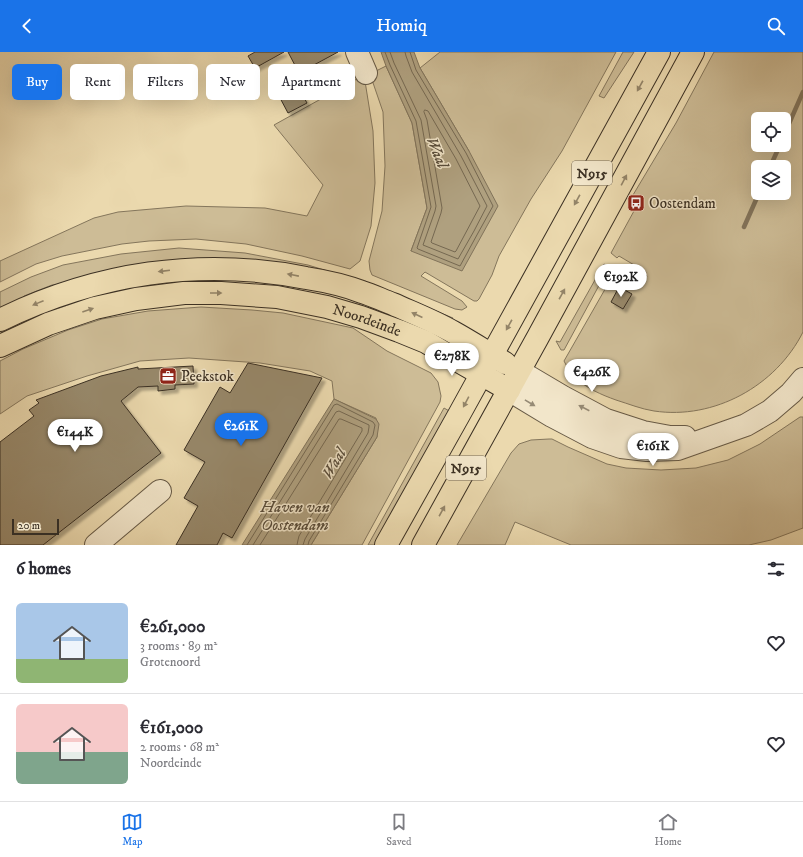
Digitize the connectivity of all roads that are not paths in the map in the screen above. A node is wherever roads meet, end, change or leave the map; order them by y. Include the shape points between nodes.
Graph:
1 (357, 52) edge
2 (659, 52) edge
3 (693, 52) edge
4 (366, 73) dead end
5 (0, 320) edge
6 (0, 346) edge
7 (492, 355) junction
8 (519, 371) junction
9 (481, 374) junction
10 (803, 379) edge
11 (509, 390) junction
12 (714, 437) junction
13 (160, 491) dead end
14 (96, 545) edge
15 (386, 545) edge
16 (422, 545) edge

1 - 4 street
2 -> 7 main road, N915
8 -> 3 main road, N915
7 -> 5 main road, Noordeinde via 452,331 361,291 282,273 241,269 165,271 113,280 44,301
6 -> 9 main road, Noordeinde via 48,324 95,308 136,299 184,293 221,293 277,297 361,317 426,342
7 - 8 main road, Noordeinde
7 - 9 main road, N915
8 - 11 main road, N915
12 -> 8 street, Noordeinde via 670,437 643,432 606,420
9 - 11 main road, Noordeinde
9 -> 15 main road, N915
10 - 12 street, Noordeinde via 770,411 746,425
11 -> 12 street, Noordeinde via 592,437 621,447 647,450 678,449
16 -> 11 main road, N915
13 - 14 street

